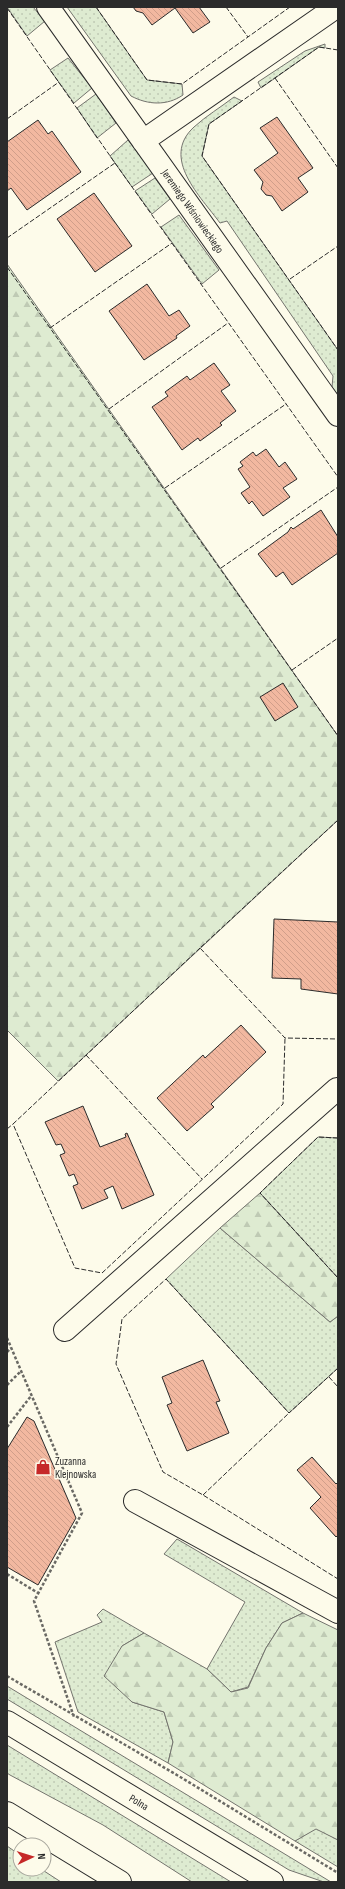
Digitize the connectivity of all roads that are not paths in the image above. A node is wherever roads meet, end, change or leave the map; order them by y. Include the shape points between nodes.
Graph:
1 (48, 7) edge
2 (329, 12) dead end
3 (143, 141) junction
4 (338, 415) edge
5 (337, 1089) dead end
6 (65, 1330) dead end
7 (134, 1501) dead end
8 (338, 1612) edge
9 (7, 1722) edge
10 (7, 1813) edge
11 (120, 1882) edge
12 (272, 1882) edge

1 - 3 street, Jeremiego Wiśniowieckiego
2 - 3 street
3 - 4 street, Jeremiego Wiśniowieckiego
5 - 6 street
7 - 8 street
9 - 12 street, Polna
10 - 11 street

